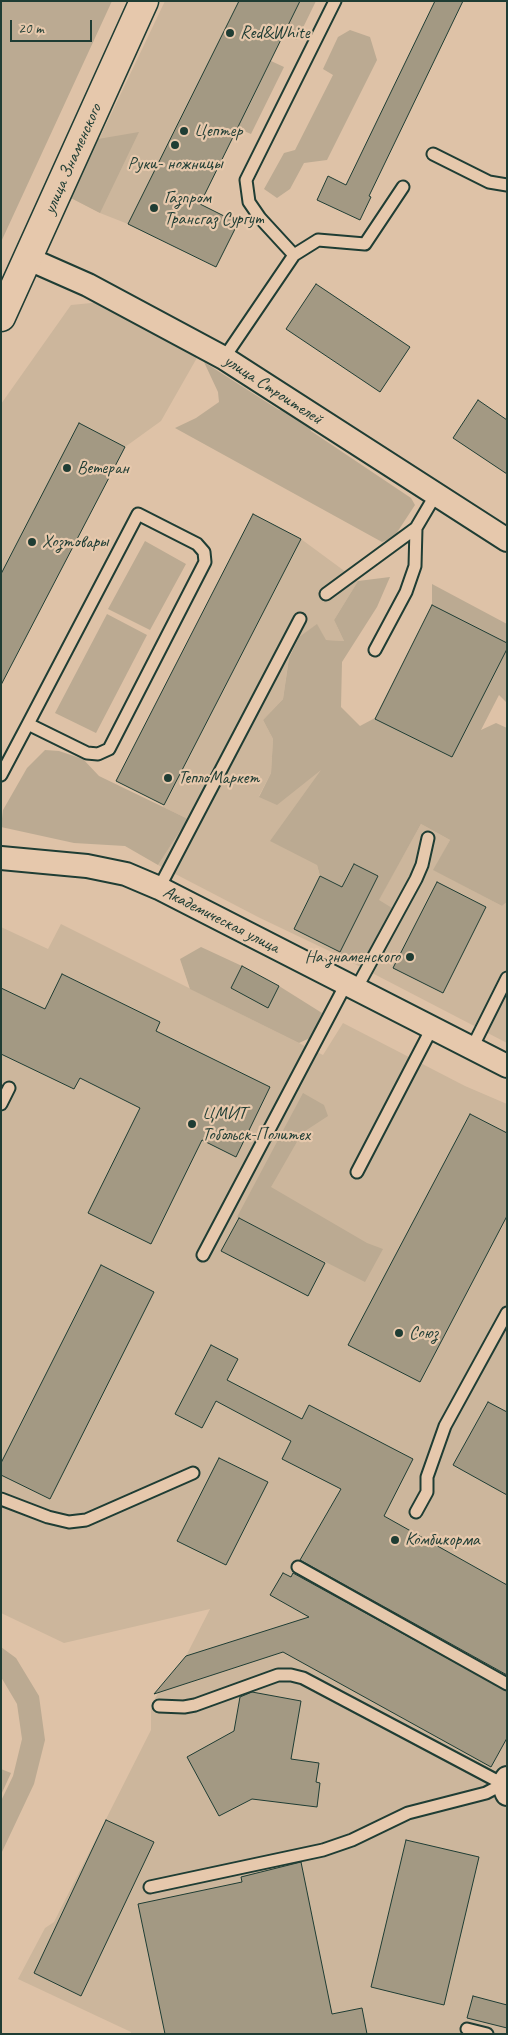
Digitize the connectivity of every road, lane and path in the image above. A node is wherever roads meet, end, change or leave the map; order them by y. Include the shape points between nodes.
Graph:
1 (144, 1) edge
2 (335, 1) edge
3 (432, 154) dead end
4 (507, 185) edge
5 (403, 187) dead end
6 (294, 256) junction
7 (29, 259) junction
8 (1, 317) edge
9 (224, 358) junction
10 (436, 494) junction
11 (416, 528) junction
12 (507, 540) edge
13 (326, 594) dead end
14 (300, 619) dead end
15 (375, 650) dead end
16 (28, 724) junction
17 (1, 775) edge
18 (428, 838) dead end
19 (1, 858) edge
20 (159, 888) junction
21 (507, 978) edge
22 (351, 986) junction
23 (432, 1028) junction
24 (472, 1048) junction
25 (507, 1066) edge
26 (9, 1088) dead end
27 (1, 1104) edge
28 (357, 1172) dead end
29 (203, 1255) dead end
30 (507, 1313) edge
31 (193, 1473) dead end
32 (1, 1499) edge
33 (416, 1512) dead end
34 (298, 1567) dead end
35 (507, 1684) edge
36 (159, 1706) dead end
37 (506, 1785) edge
38 (150, 1887) dead end
39 (467, 2029) dead end
40 (487, 2034) edge

1 - 7 main road, улица Знаменского
2 - 6 lane via 246,180 249,202
3 - 4 lane via 489,182
5 - 6 lane via 365,244 318,240
6 - 9 lane
7 - 8 main road, улица Знаменского
7 - 9 street, улица Строителей via 88,284
9 - 10 street, улица Строителей
10 - 11 lane
10 - 12 street, улица Строителей
11 - 13 lane
11 - 15 lane via 415,566 406,592
14 - 20 lane
16 - 16 lane via 87,753 98,754 109,749 205,562 204,552 197,544 138,514
16 - 17 lane
18 - 22 lane via 416,879
19 - 20 street, Академическая улица via 106,868
20 - 22 street, Академическая улица
21 - 24 lane
22 - 23 street, Академическая улица
22 - 29 lane
23 - 24 street, Академическая улица
23 - 28 lane
24 - 25 street, Академическая улица
26 - 27 lane
30 - 33 lane via 445,1426 428,1477 427,1492
31 - 32 lane via 86,1520 69,1522 48,1517
34 - 35 lane
36 - 37 lane via 195,1705 278,1675 291,1675 303,1678
37 - 38 lane via 408,1813 323,1850
39 - 40 lane

